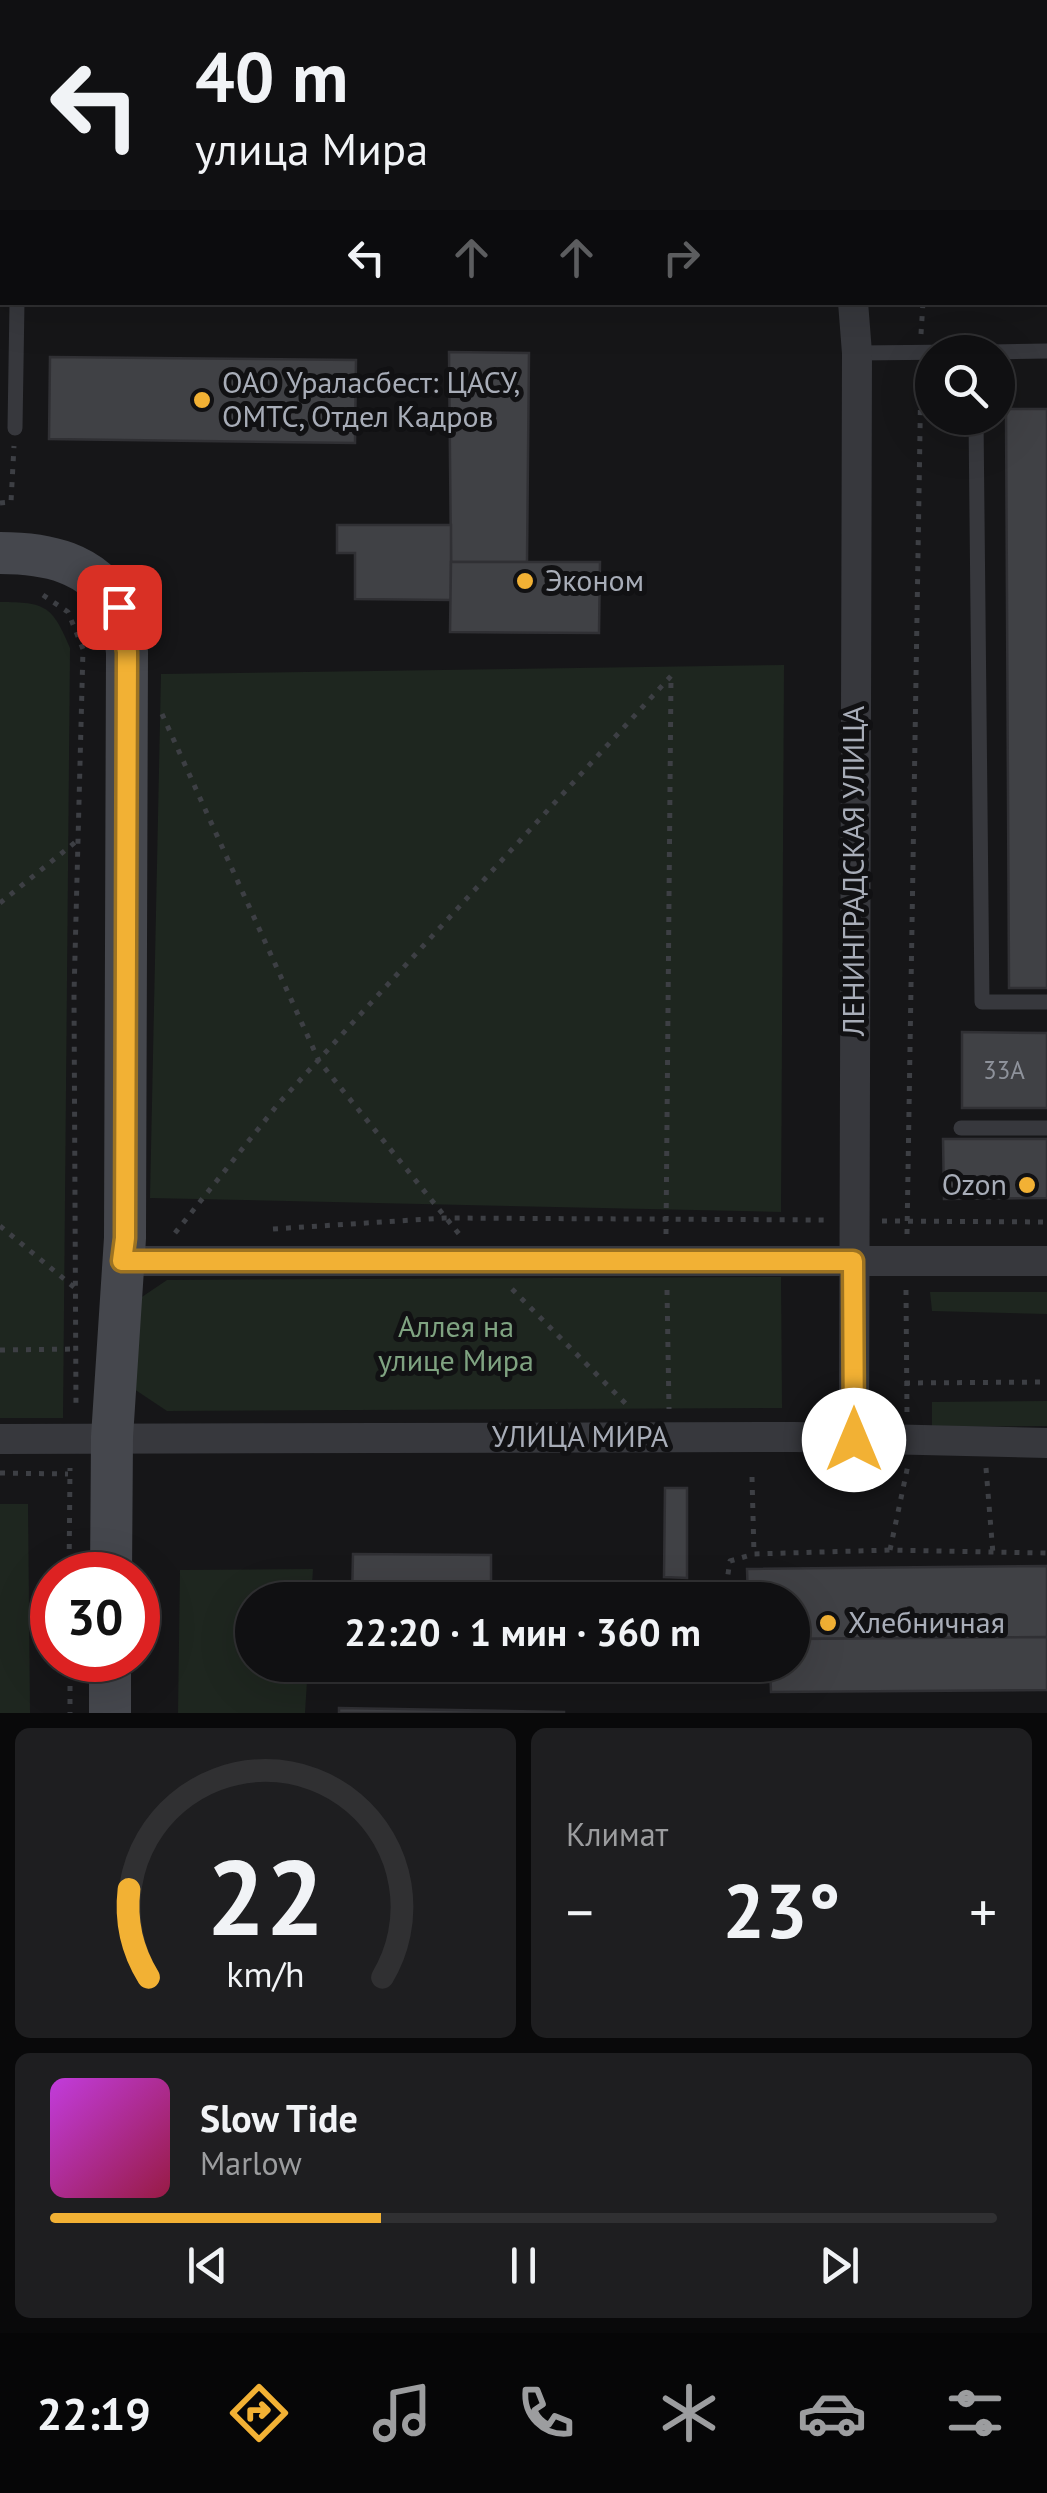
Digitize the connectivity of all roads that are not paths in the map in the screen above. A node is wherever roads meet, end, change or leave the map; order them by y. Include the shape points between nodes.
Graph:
1 (16, 305) edge
2 (853, 305) edge
3 (1047, 351) edge
4 (915, 352) edge
5 (1015, 352) edge
6 (857, 353) junction
7 (15, 428) road end
8 (976, 435) edge
9 (11, 553) edge
10 (1047, 1002) edge
11 (962, 1128) dead end
12 (1047, 1128) edge
13 (122, 1261) junction
14 (853, 1261) junction
15 (1047, 1261) edge
16 (94, 1438) junction
17 (0, 1439) edge
18 (854, 1440) junction
19 (1047, 1443) edge
20 (108, 1552) edge
21 (110, 1682) edge
22 (110, 1713) edge

1 - 7 lane
2 - 6 street, ЛЕНИНГРАДСКАЯ УЛИЦА
3 - 5 lane
4 - 6 lane
6 - 14 street, ЛЕНИНГРАДСКАЯ УЛИЦА
8 - 10 lane via 982,1002
9 - 13 street via 68,561 94,578 119,607 127,652
11 - 12 lane
13 - 14 street
13 - 16 street
14 - 15 street
14 - 18 street, ЛЕНИНГРАДСКАЯ УЛИЦА
16 - 17 street, УЛИЦА МИРА
16 - 18 street, УЛИЦА МИРА
16 - 20 street
18 - 19 street, УЛИЦА МИРА
21 - 22 street

